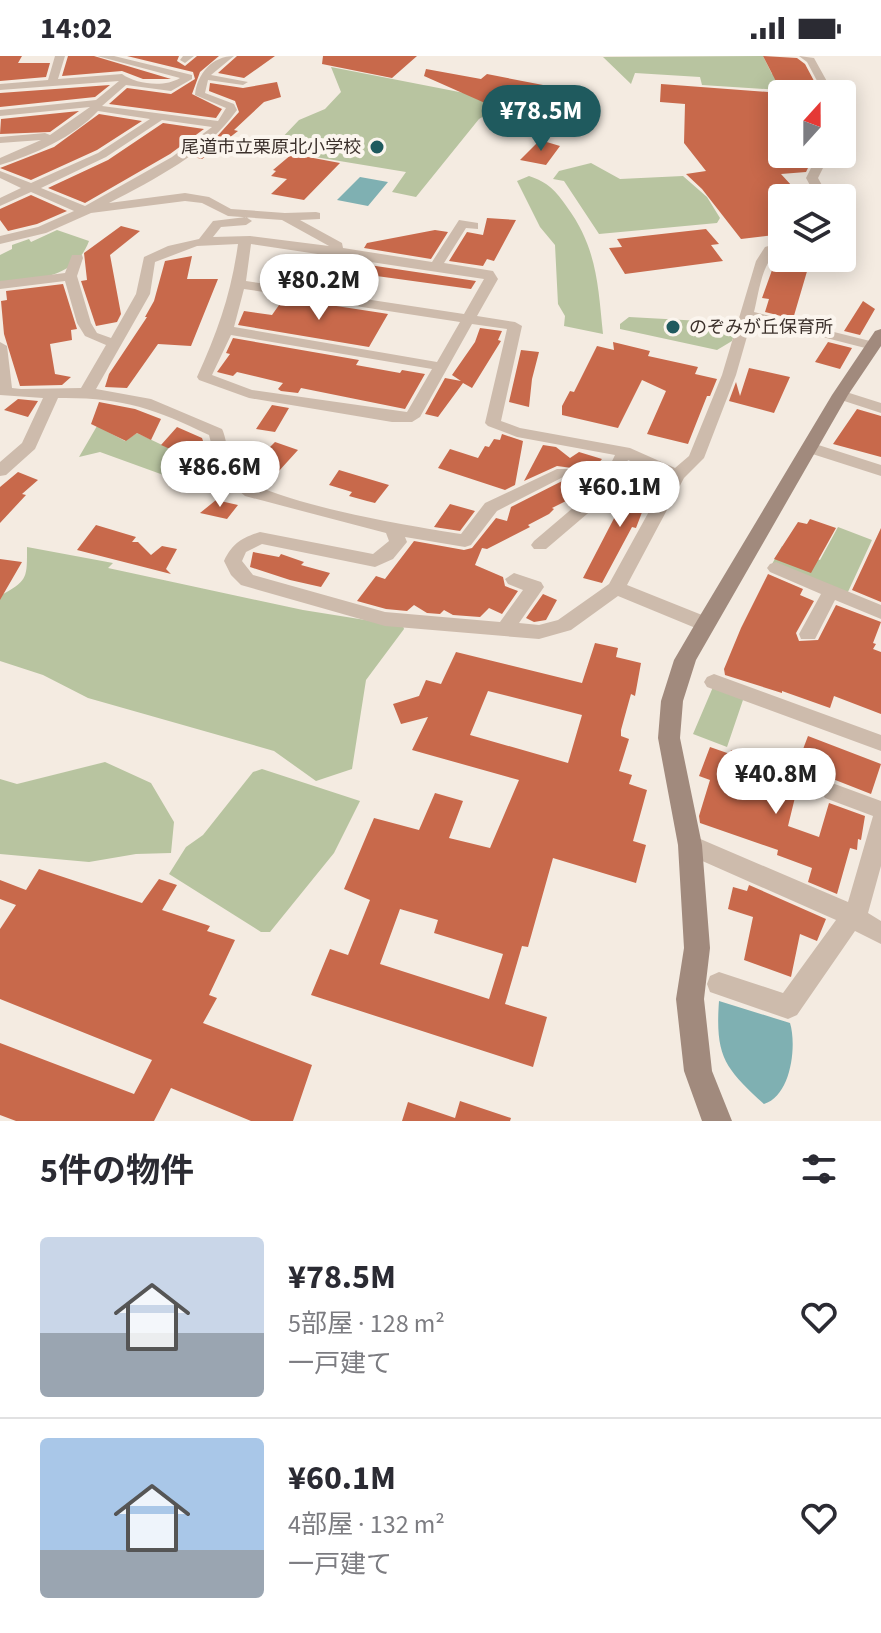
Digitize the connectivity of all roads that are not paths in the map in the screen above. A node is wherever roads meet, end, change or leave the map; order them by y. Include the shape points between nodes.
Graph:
1 (60, 56) edge
2 (102, 56) edge
3 (804, 56) edge
4 (220, 58) edge
5 (205, 77) junction
6 (822, 80) edge
7 (52, 82) junction
8 (124, 82) junction
9 (243, 82) dead end
10 (0, 87) edge
11 (98, 106) junction
12 (0, 113) edge
13 (160, 117) junction
14 (221, 125) junction
15 (56, 135) junction
16 (0, 140) edge
17 (0, 162) edge
18 (0, 174) edge
19 (32, 189) junction
20 (0, 202) edge
21 (82, 210) junction
22 (316, 216) dead end
23 (286, 218) junction
24 (474, 226) dead end
25 (0, 240) edge
26 (245, 241) junction
27 (202, 243) junction
28 (768, 253) edge
29 (350, 254) junction
30 (77, 258) dead end
31 (436, 266) junction
32 (70, 276) junction
33 (239, 284) junction
34 (0, 285) edge
35 (747, 314) junction
36 (471, 318) junction
37 (226, 330) junction
38 (113, 343) junction
39 (0, 346) edge
40 (876, 346) edge
41 (443, 367) junction
42 (2, 393) edge
43 (86, 393) junction
44 (53, 394) junction
45 (840, 395) junction
46 (881, 408) edge
47 (809, 447) junction
48 (624, 452) junction
49 (0, 471) edge
50 (881, 471) edge
51 (563, 473) dead end
52 (677, 475) junction
53 (393, 529) junction
54 (540, 545) dead end
55 (776, 568) dead end
56 (514, 579) dead end
57 (616, 588) junction
58 (832, 590) junction
59 (881, 612) edge
60 (705, 624) junction
61 (504, 630) junction
62 (808, 634) dead end
63 (714, 682) dead end
64 (881, 743) edge
65 (832, 792) dead end
66 (881, 810) edge
67 (881, 821) edge
68 (690, 845) junction
69 (854, 917) junction
70 (881, 933) edge
71 (719, 984) dead end
72 (717, 1121) edge

1 - 7 street
2 - 8 street via 188,77 171,88
3 - 6 street
4 - 5 street
5 - 9 street
5 - 14 street via 200,95 232,110
7 - 8 street via 122,77
7 - 10 street
8 - 11 street
11 - 12 street
11 - 13 street
11 - 15 street
13 - 14 street
13 - 19 street via 102,155
14 - 21 street via 182,159
15 - 16 street
15 - 17 street
18 - 19 street
19 - 20 street
19 - 21 street
21 - 23 street via 185,197 228,212
21 - 25 street via 45,229
22 - 23 street
23 - 27 street via 227,221 217,224
23 - 29 street
24 - 31 street via 463,223
26 - 27 street
26 - 29 street
26 - 33 street
27 - 38 street via 149,260 143,294
28 - 35 street
29 - 31 street
30 - 32 street
31 - 36 street via 488,274 491,279
32 - 34 street
32 - 38 street via 92,336
33 - 36 street
33 - 37 street
35 - 40 street
35 - 52 street via 696,458
36 - 41 street
36 - 48 street via 515,326 493,423
37 - 41 street
37 - 41 street via 204,377 249,394 412,417
38 - 43 street
39 - 42 street
40 - 45 street
42 - 44 street
43 - 44 street
43 - 53 street via 134,398 216,432 227,474 251,492
44 - 49 street via 29,445
45 - 46 street
45 - 47 street
47 - 50 street
47 - 60 street
48 - 52 street
48 - 54 street via 608,487
51 - 53 street via 491,507 465,541
52 - 57 street
53 - 61 street via 398,542 375,561 260,538 239,548 233,561 247,580 375,617
55 - 58 street
56 - 61 street via 535,587
57 - 60 street
57 - 61 street via 564,625 539,632
58 - 59 street
58 - 62 street
60 - 68 street via 685,660 672,701 669,738
63 - 64 street
65 - 66 street
67 - 69 street
68 - 69 street
68 - 72 street via 697,948 690,999 698,1071
69 - 70 street
69 - 71 street via 788,1007

